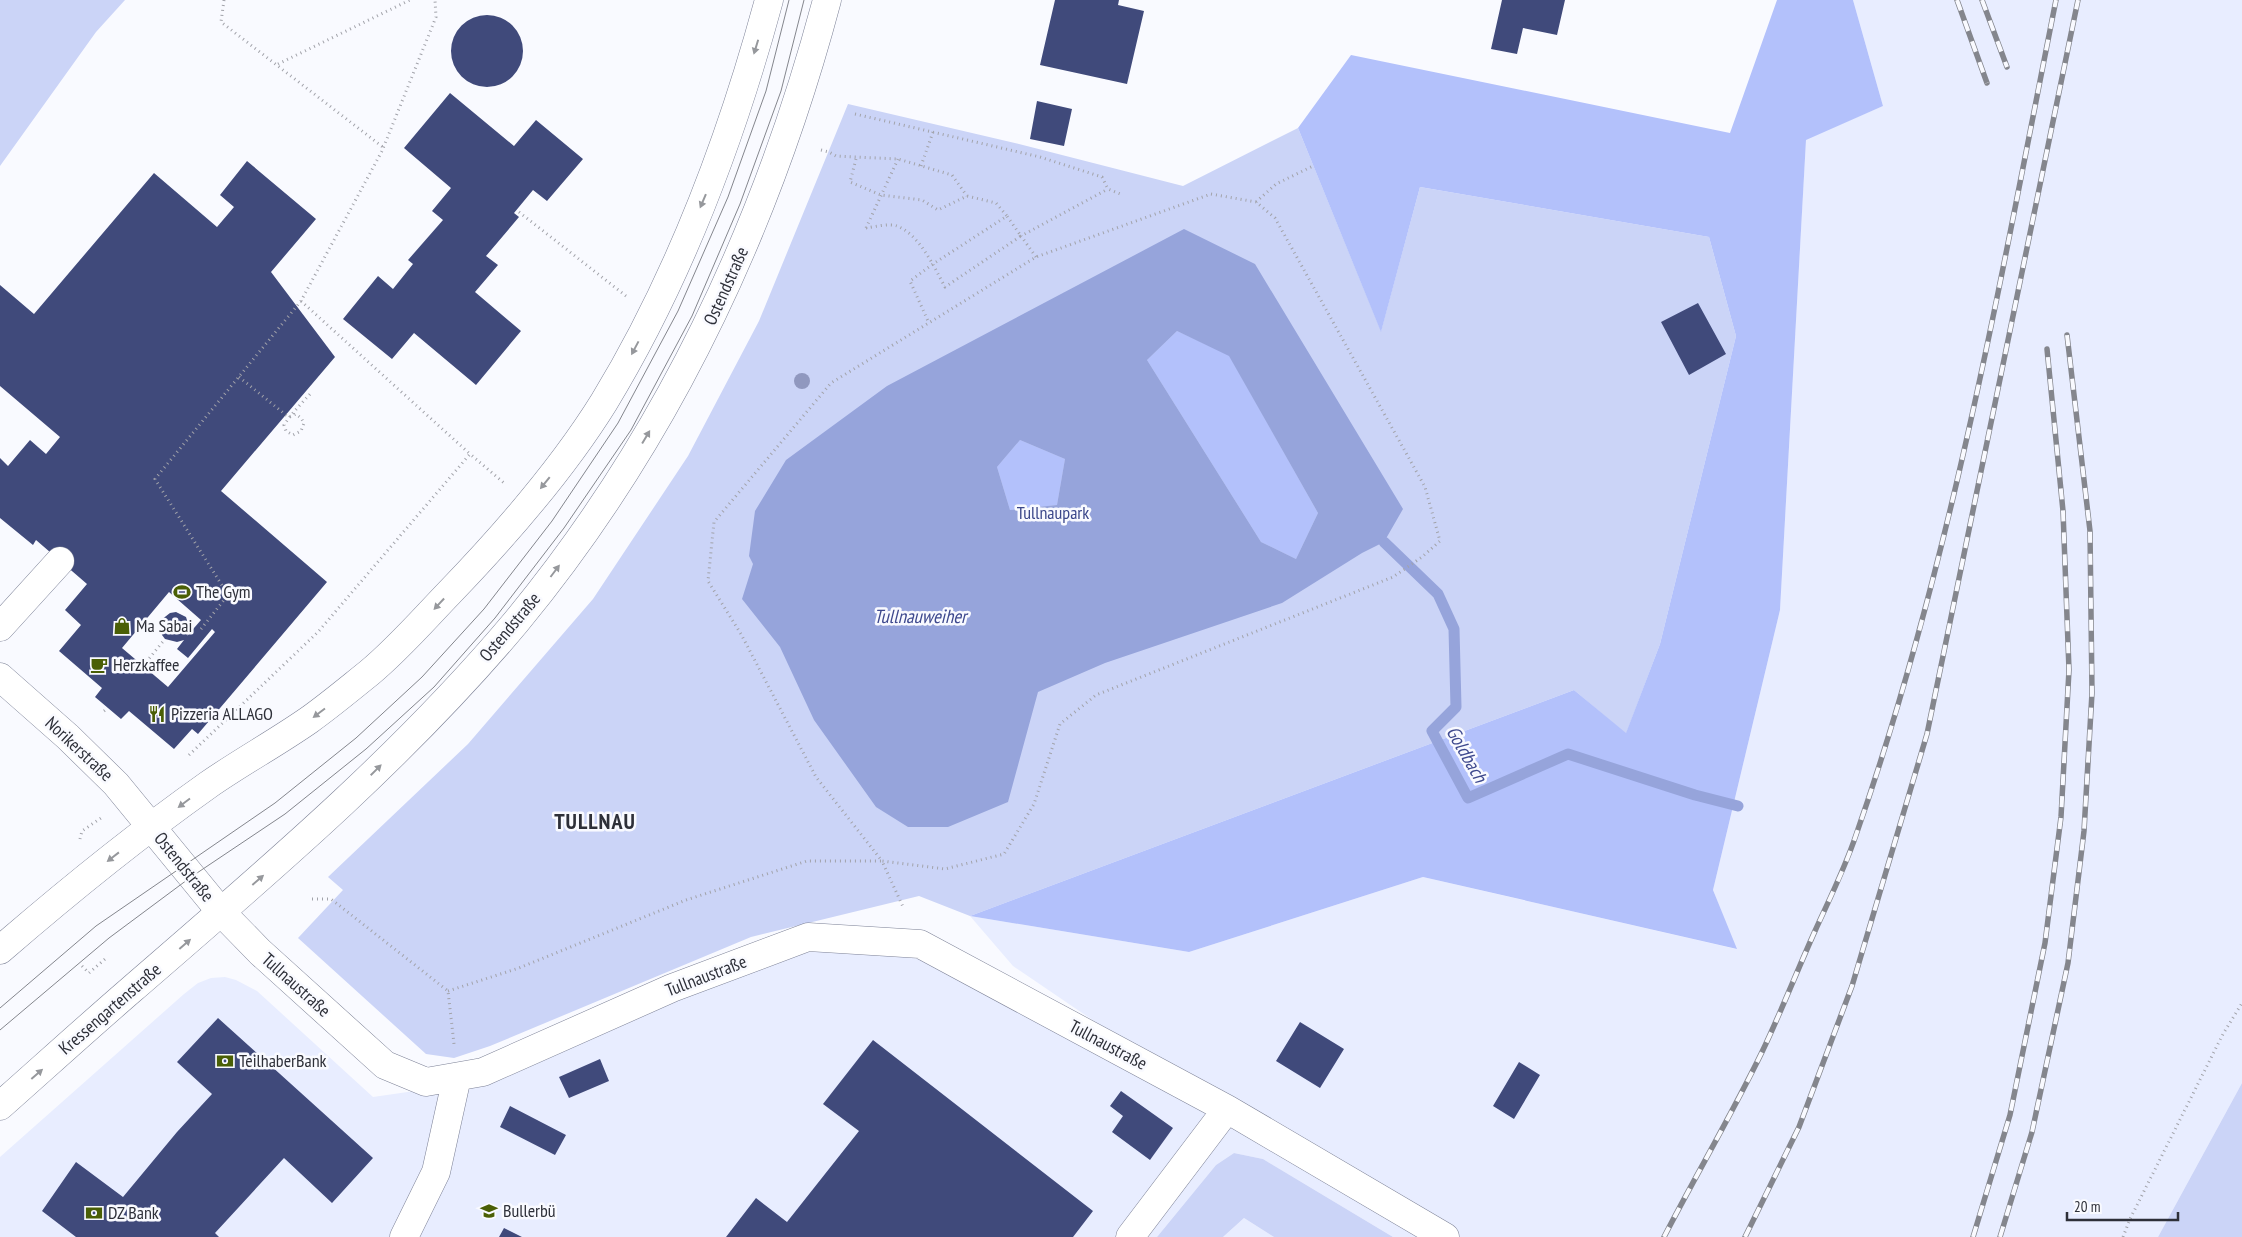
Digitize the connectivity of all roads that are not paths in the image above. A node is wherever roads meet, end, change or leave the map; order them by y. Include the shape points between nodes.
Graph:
1 (769, 0) edge
2 (826, 0) edge
3 (60, 561) dead end
4 (0, 627) edge
5 (0, 677) edge
6 (152, 828) junction
7 (221, 912) junction
8 (0, 950) edge
9 (457, 1077) junction
10 (0, 1106) edge
11 (1227, 1109) junction
12 (404, 1237) edge
13 (1130, 1237) edge
14 (1446, 1237) edge

1 -> 6 main road, Ostendstraße via 730,131 690,232 635,347 579,438 494,544 423,621 372,670 309,720 208,785
7 -> 2 main road, Ostendstraße via 324,821 456,689 540,592 617,484 692,358 735,268 789,127
3 - 4 main road
5 - 6 main road, Norikerstraße via 104,770
6 - 7 main road, Ostendstraße
6 -> 8 main road
7 - 9 main road, Tullnaustraße via 274,965 385,1065 426,1082
10 -> 7 main road, Kressengartenstraße
9 - 11 main road, Tullnaustraße via 483,1072 672,988 808,937 920,944
9 - 12 main road via 436,1172
11 - 13 main road
11 - 14 main road, Tullnaustraße

